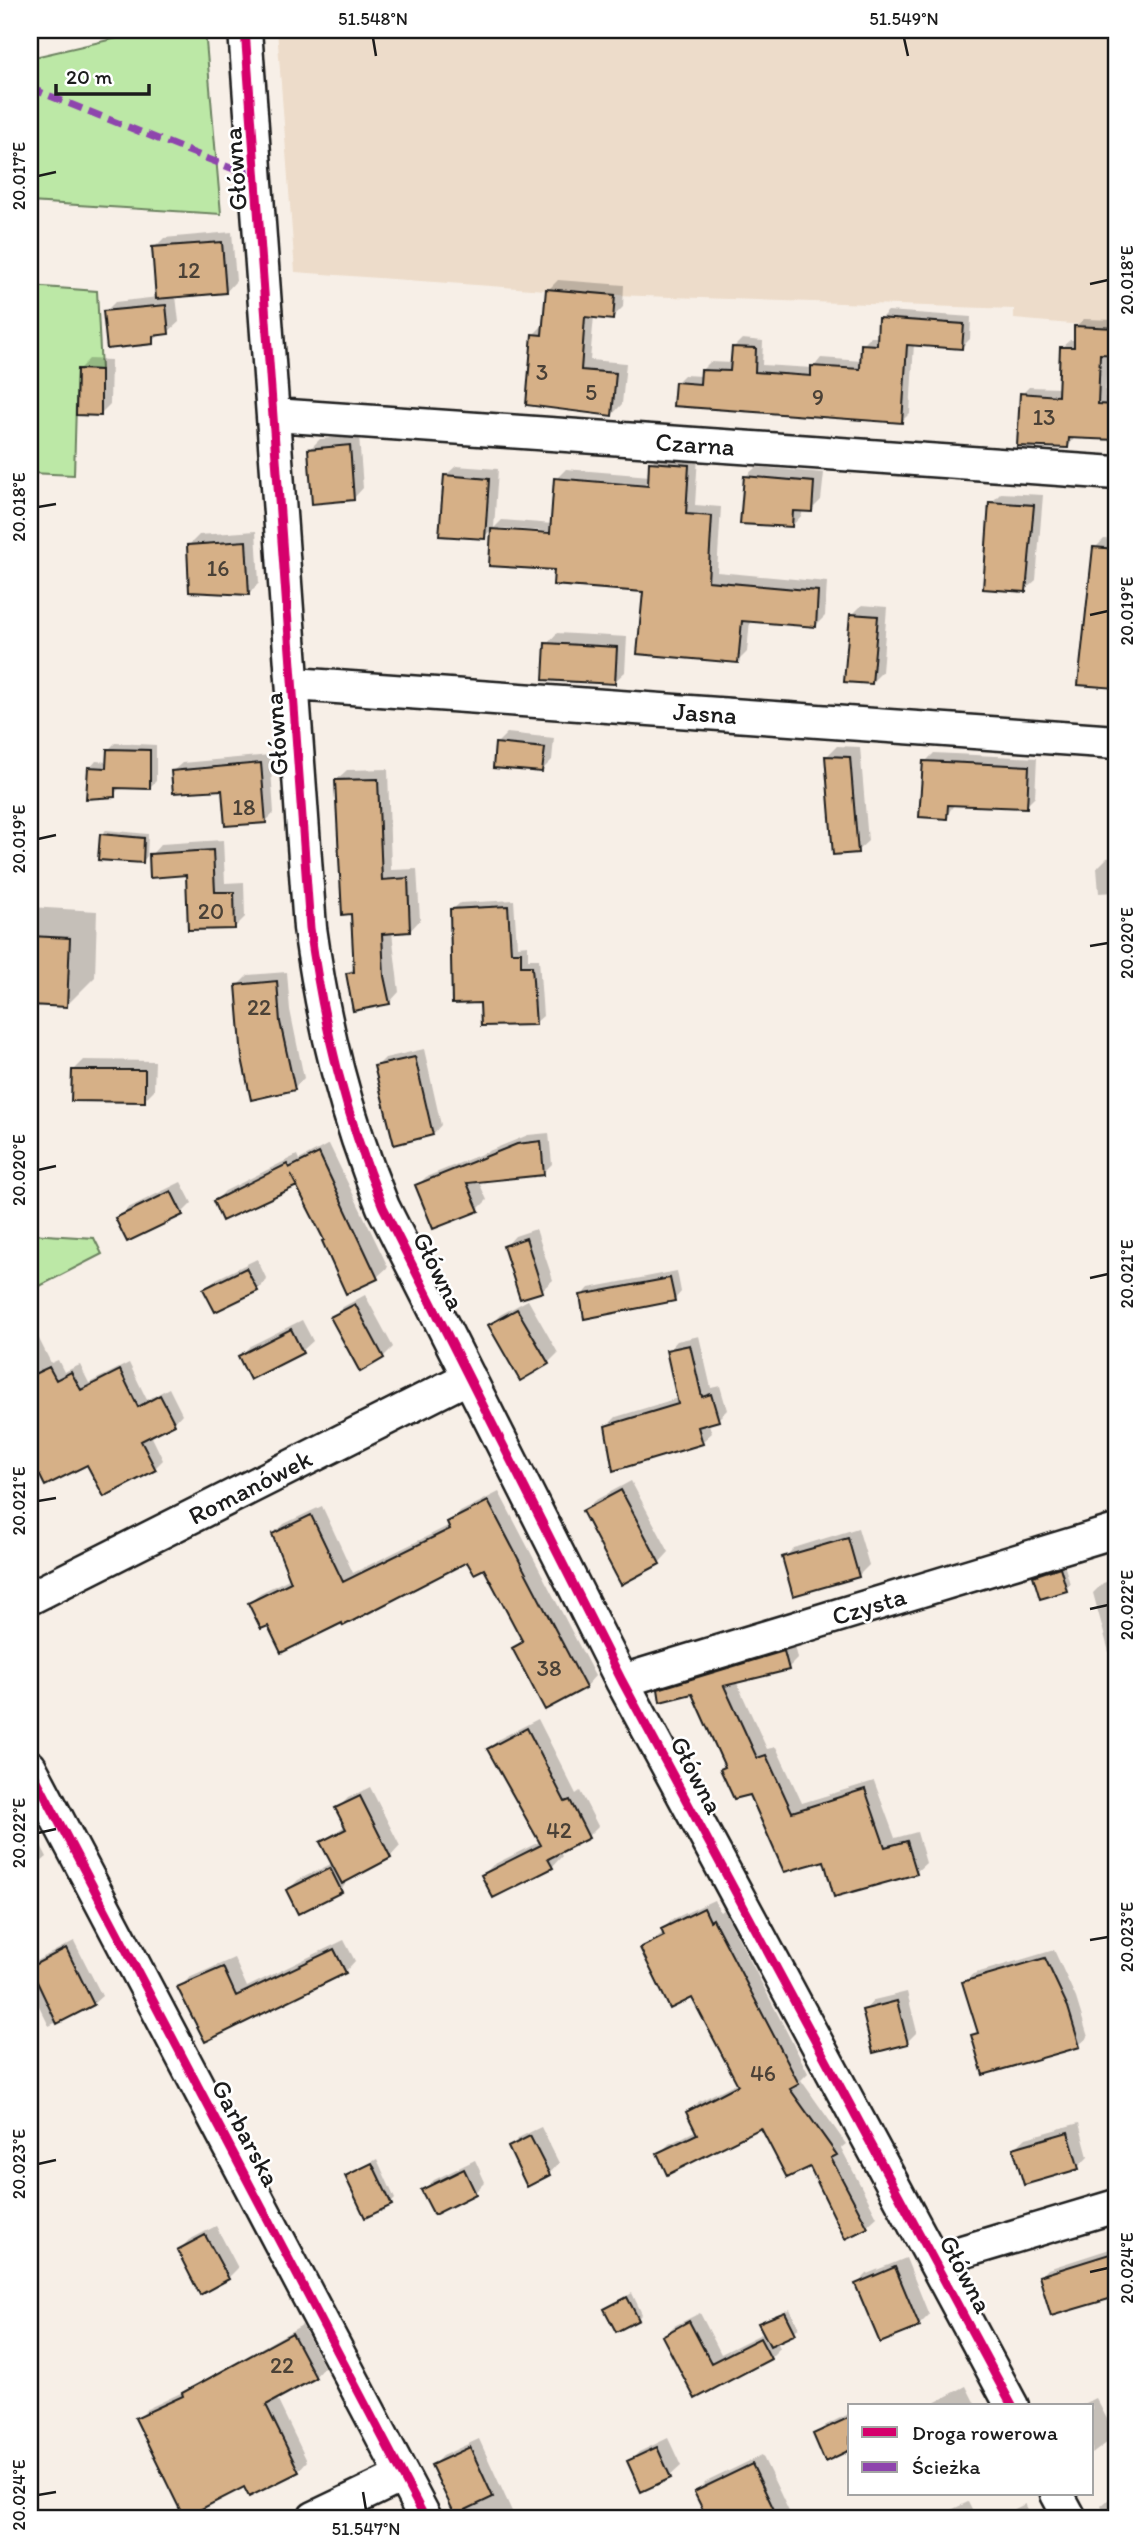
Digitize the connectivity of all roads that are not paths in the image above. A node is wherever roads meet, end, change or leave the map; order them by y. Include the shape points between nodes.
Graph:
1 (245, 30) edge
2 (274, 415) junction
3 (1116, 473) edge
4 (294, 684) junction
5 (1116, 742) edge
6 (470, 1377) junction
7 (1116, 1531) edge
8 (30, 1598) edge
9 (622, 1681) junction
10 (30, 1767) edge
11 (1116, 2206) edge
12 (935, 2260) junction
13 (1011, 2404) edge
14 (402, 2476) junction
15 (1058, 2496) edge
16 (314, 2518) edge
17 (425, 2518) edge
18 (1070, 2518) edge

1 - 2 street, Główna
2 - 3 street, Czarna
2 - 4 street, Główna
4 - 5 street, Jasna
4 - 6 street, Główna via 310,928 336,1074 383,1207
6 - 8 street, Romanówek
6 - 9 street, Główna
7 - 9 street, Czysta
9 - 12 street, Główna
10 - 14 street, Garbarska
11 - 12 street, Główna
12 - 13 street, Główna
14 - 16 street
14 - 17 street, Garbarska
15 - 18 street

